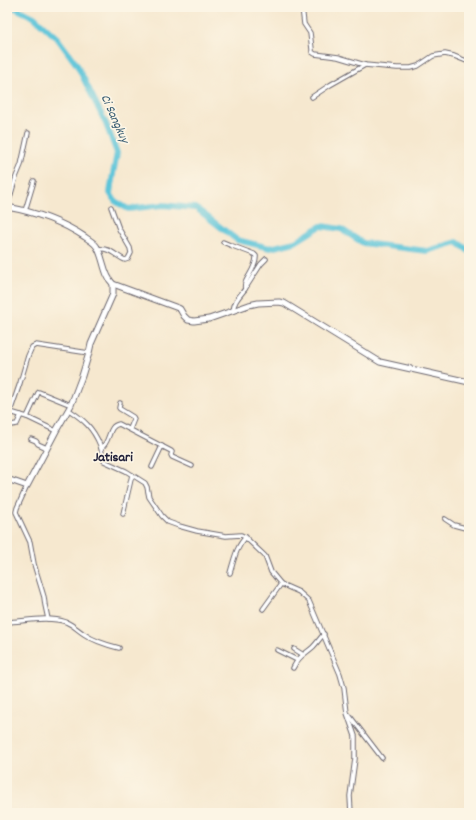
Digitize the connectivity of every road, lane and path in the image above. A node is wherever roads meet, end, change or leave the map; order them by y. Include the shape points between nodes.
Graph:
1 (302, 7) edge
2 (469, 62) edge
3 (365, 65) junction
4 (312, 97) dead end
5 (28, 133) dead end
6 (34, 181) dead end
7 (7, 207) edge
8 (111, 207) dead end
9 (25, 211) junction
10 (223, 242) dead end
11 (98, 249) junction
12 (266, 259) dead end
13 (113, 284) junction
14 (245, 289) junction
15 (233, 311) junction
16 (89, 353) junction
17 (469, 382) edge
18 (120, 403) dead end
19 (70, 408) junction
20 (8, 412) edge
21 (21, 415) junction
22 (27, 417) junction
23 (7, 424) edge
24 (130, 429) junction
25 (56, 431) junction
26 (31, 439) dead end
27 (162, 446) junction
28 (47, 448) junction
29 (101, 448) junction
30 (192, 466) dead end
31 (152, 467) dead end
32 (132, 475) junction
33 (7, 479) edge
34 (27, 486) junction
35 (123, 514) dead end
36 (445, 519) dead end
37 (469, 529) edge
38 (246, 537) junction
39 (230, 573) dead end
40 (281, 584) junction
41 (263, 609) dead end
42 (48, 619) junction
43 (7, 622) edge
44 (324, 634) junction
45 (119, 648) dead end
46 (294, 649) dead end
47 (277, 650) dead end
48 (302, 654) junction
49 (297, 660) junction
50 (293, 668) dead end
51 (348, 713) junction
52 (382, 758) dead end
53 (351, 813) edge

1 - 3 street via 304,24 310,34 314,53
2 - 3 street via 445,54 434,56 415,67
3 - 4 street
5 - 7 street via 21,165
6 - 9 street
7 - 9 street
8 - 11 street via 131,254 125,260 106,249
9 - 11 street via 66,225 95,244
10 - 14 street via 256,256 254,268 244,284
11 - 13 street
12 - 14 street
13 - 15 street via 178,308 190,321 200,321
13 - 16 street via 112,294
14 - 15 street via 236,300
15 - 17 street via 266,302 282,302 380,362
16 - 19 street
16 - 20 street via 34,345
18 - 24 street via 120,409 134,417
19 - 22 street via 39,392
19 - 25 street
19 - 29 street via 88,424
20 - 21 street
21 - 22 street
21 - 23 street via 17,424
22 - 25 street
24 - 27 street
24 - 29 street via 116,424 106,444
25 - 28 street
26 - 28 street
27 - 30 street via 172,452 172,457
27 - 31 street
28 - 34 street
29 - 32 street via 104,461
32 - 35 street
32 - 38 street via 145,483 149,497 166,520 198,531
33 - 34 street
34 - 42 street via 16,512 30,542
36 - 37 street via 454,525
38 - 39 street via 240,543
38 - 40 street via 265,556 271,572
40 - 41 street
40 - 44 street via 308,599
42 - 43 street
42 - 45 street via 67,623 95,640
44 - 48 street via 314,646
44 - 51 street via 340,674
46 - 48 street
47 - 49 street
48 - 49 street
49 - 50 street
51 - 52 street
51 - 53 street via 355,740

